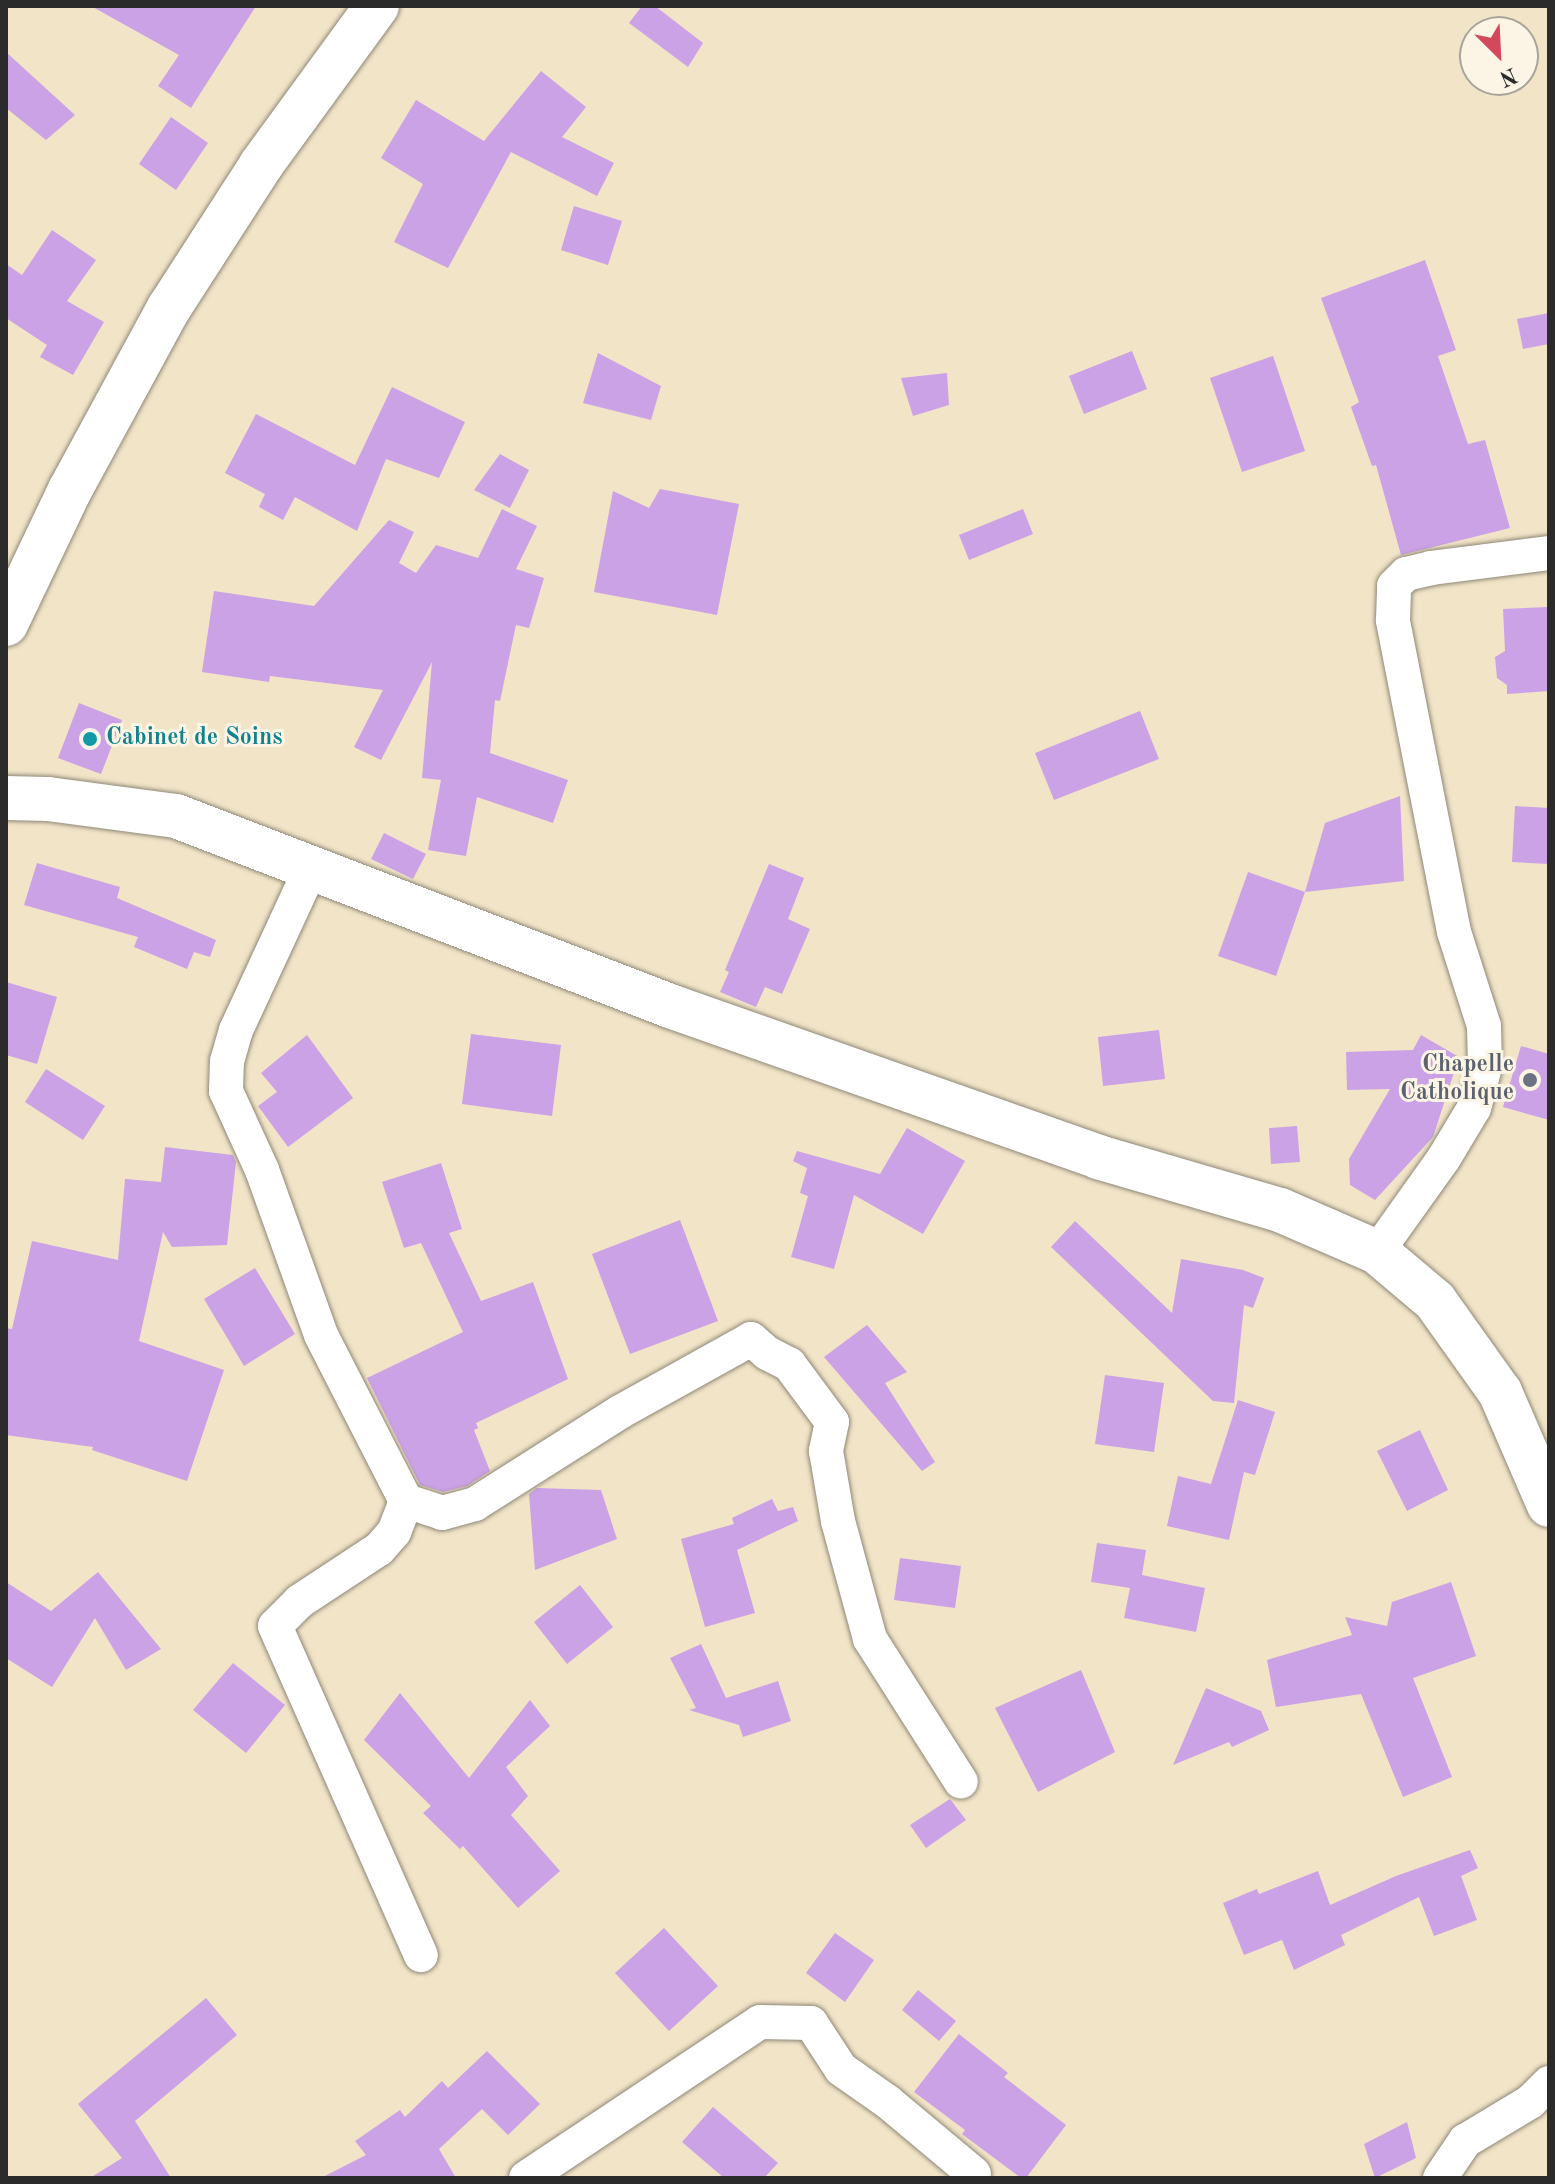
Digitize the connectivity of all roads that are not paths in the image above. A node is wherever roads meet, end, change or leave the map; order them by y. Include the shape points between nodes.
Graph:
1 (377, 6) edge
2 (1549, 553) edge
3 (6, 624) edge
4 (6, 798) edge
5 (311, 868) junction
6 (1377, 1252) junction
7 (406, 1501) junction
8 (1548, 1501) edge
9 (961, 1782) dead end
10 (421, 1955) dead end
11 (1549, 2083) edge
12 (974, 2174) dead end
13 (526, 2178) edge
14 (1440, 2178) edge

1 - 3 street via 261,165 169,308 70,490
2 - 6 street via 1431,568 1406,574 1394,586 1393,620 1454,932 1484,1026 1485,1067 1474,1108
4 - 5 street via 176,816
5 - 6 street via 670,1006 1098,1157 1280,1210
5 - 7 street via 236,1030 226,1091 262,1170 321,1335
6 - 8 street via 1435,1301 1500,1392
7 - 9 street via 442,1513 475,1504 620,1412 751,1339 789,1364 832,1422 826,1451 838,1521 870,1639
7 - 10 street via 394,1532 379,1549 300,1601 275,1626
11 - 14 street via 1530,2102 1465,2141
12 - 13 street via 841,2069 811,2023 760,2022

